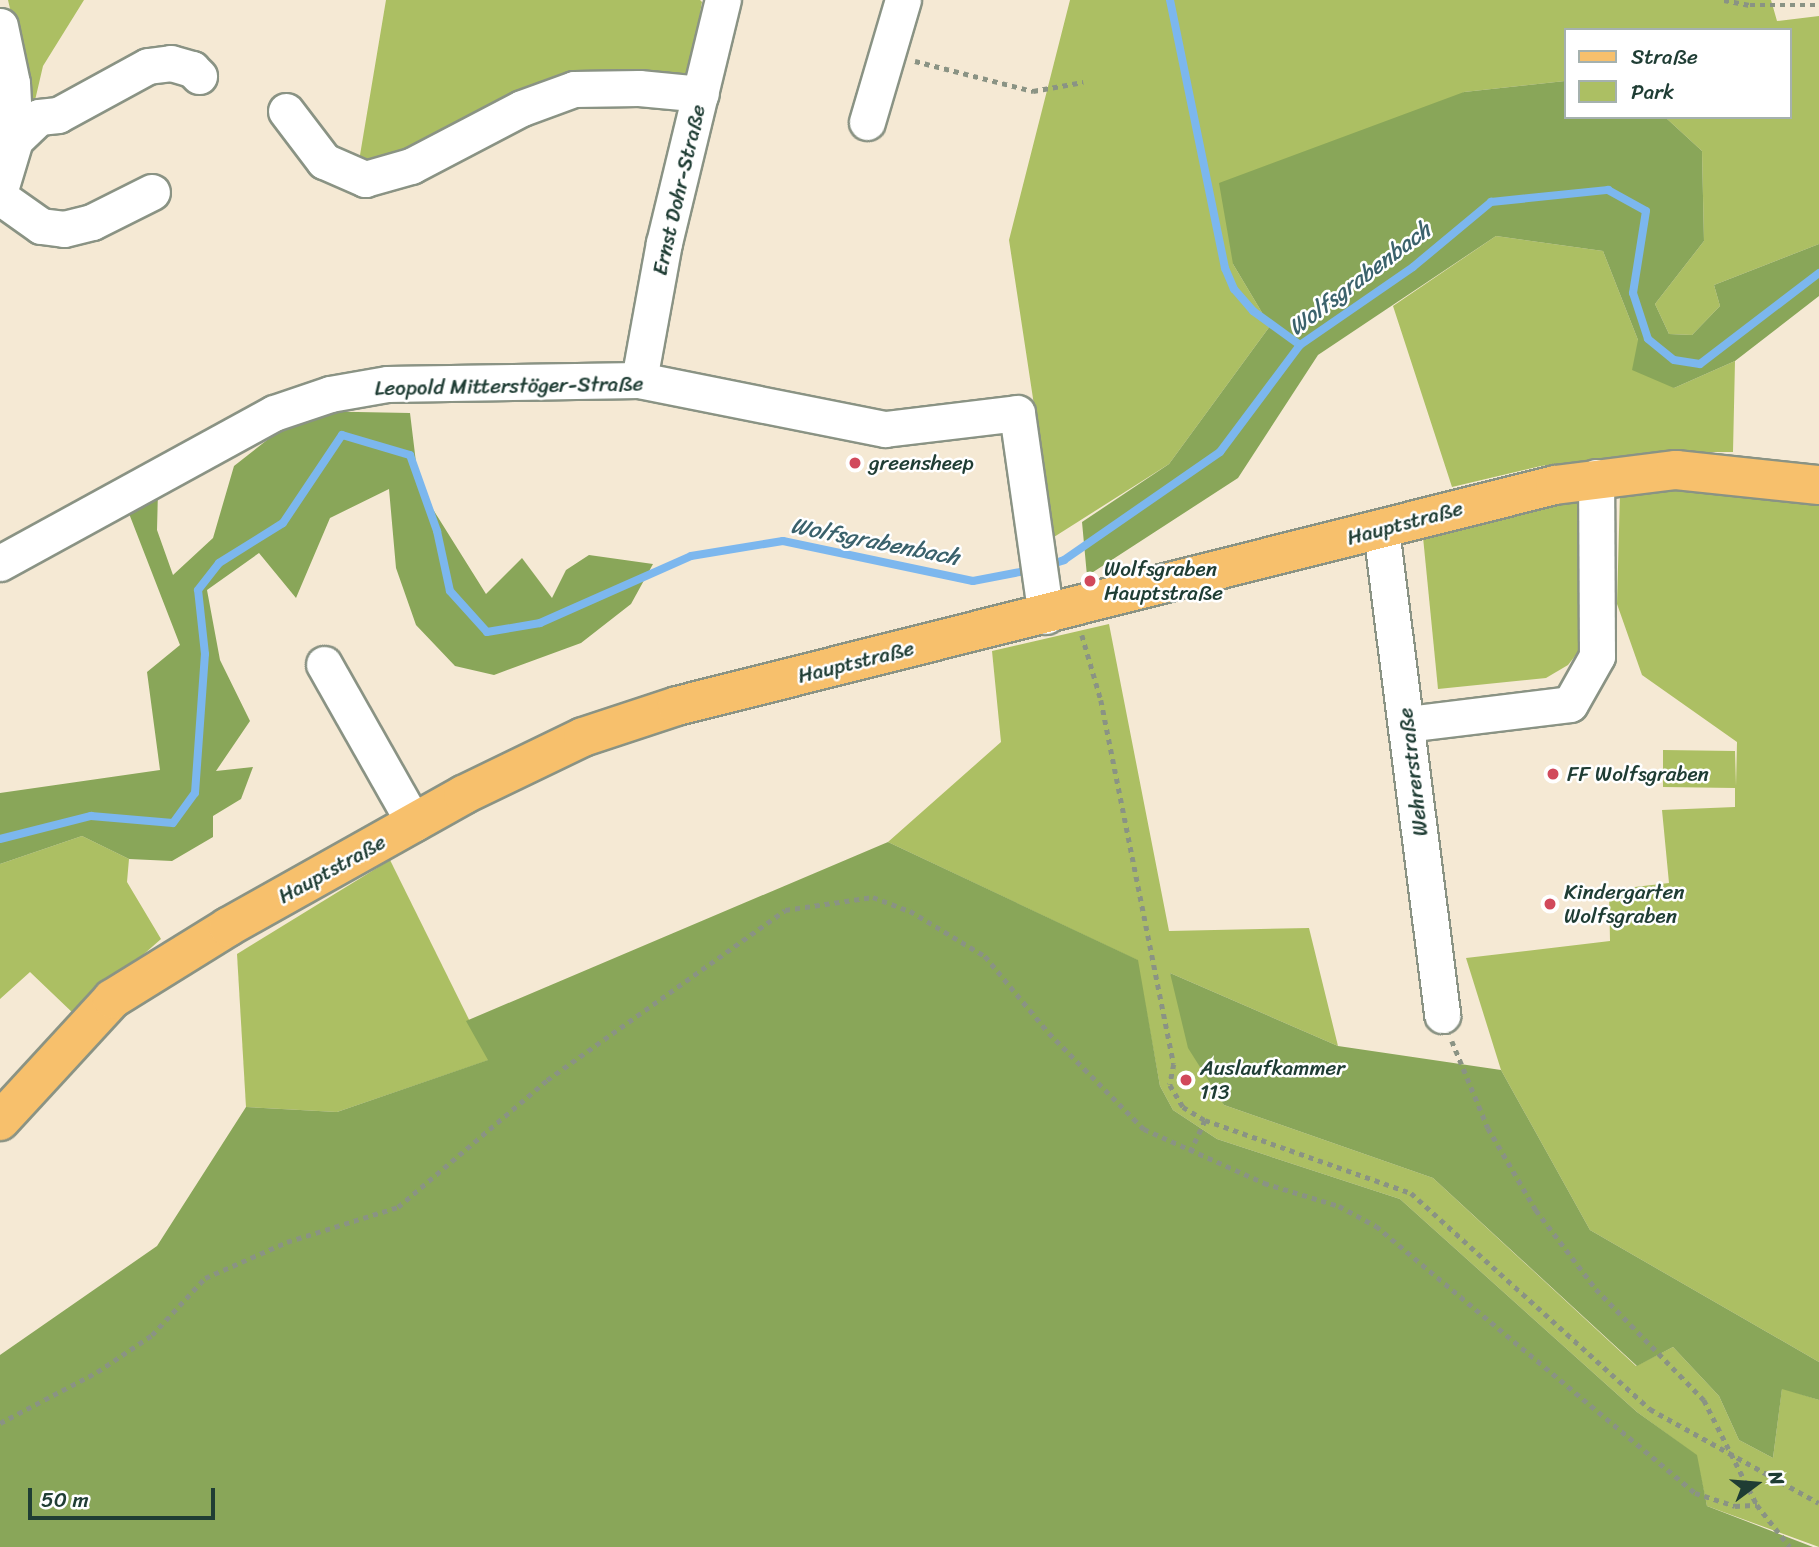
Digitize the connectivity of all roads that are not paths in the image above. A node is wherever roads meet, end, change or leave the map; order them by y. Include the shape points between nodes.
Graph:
1 (723, 0) edge
2 (903, 0) edge
3 (0, 26) edge
4 (199, 76) dead end
5 (701, 94) junction
6 (286, 111) dead end
7 (867, 122) dead end
8 (15, 140) junction
9 (0, 190) edge
10 (152, 192) dead end
11 (0, 197) edge
12 (639, 380) junction
13 (1596, 477) junction
14 (1819, 485) edge
15 (1381, 530) junction
16 (0, 562) edge
17 (1054, 602) junction
18 (324, 664) dead end
19 (1408, 724) junction
20 (414, 823) junction
21 (1442, 1014) road end
22 (0, 1121) edge

1 - 5 street, Ernst Dohr-Straße
2 - 7 street
3 - 8 street via 12,83
4 - 8 street via 172,63 148,65 58,115 38,117
5 - 6 street via 639,88 574,89 522,107 411,166 365,179 324,161
5 - 12 street, Ernst Dohr-Straße via 664,243
8 - 9 street
10 - 11 street via 92,222 64,229 41,226
12 - 16 street, Leopold Mitterstöger-Straße via 387,384 330,394 274,413
12 - 17 street, Leopold Mitterstöger-Straße via 886,429 1017,413 1037,548
13 - 14 main road, Hauptstraße via 1689,471
13 - 15 main road, Hauptstraße
13 - 19 street via 1597,656 1570,704
15 - 17 main road, Hauptstraße
15 - 19 street, Wehrerstraße
17 - 20 main road, Hauptstraße via 677,706 583,737
18 - 20 street
19 - 21 street, Wehrerstraße
20 - 22 main road, Hauptstraße via 228,927 112,999

